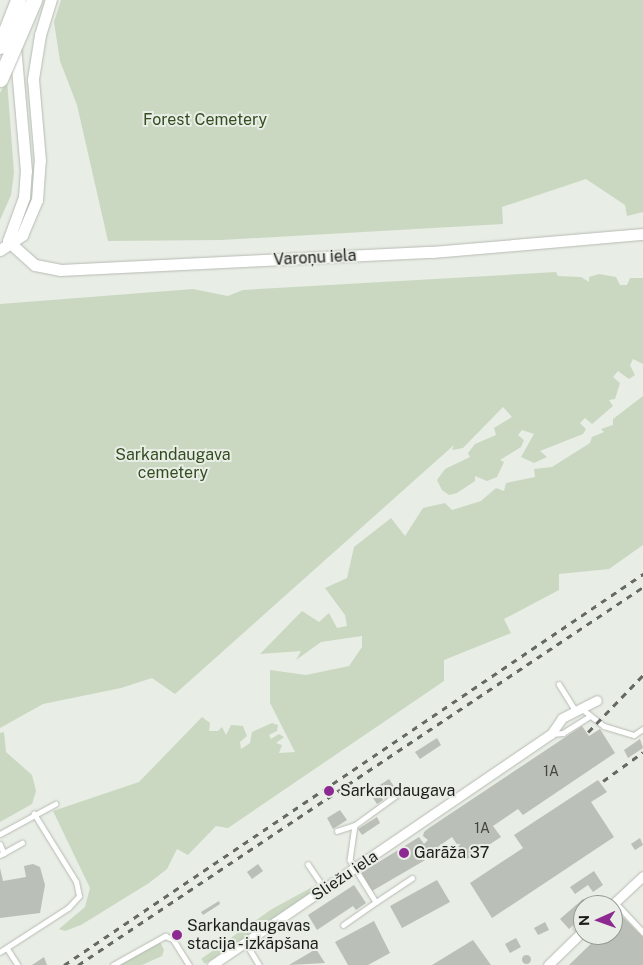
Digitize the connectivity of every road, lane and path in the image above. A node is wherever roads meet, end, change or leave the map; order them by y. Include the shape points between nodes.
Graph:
1 (16, 0) edge
2 (34, 0) edge
3 (51, 0) edge
4 (0, 46) edge
5 (0, 79) edge
6 (643, 234) edge
7 (4, 246) edge
8 (559, 684) dead end
9 (597, 700) dead end
10 (578, 709) junction
11 (590, 716) junction
12 (643, 729) edge
13 (552, 734) junction
14 (402, 791) dead end
15 (55, 804) dead end
16 (34, 814) junction
17 (355, 825) junction
18 (337, 830) dead end
19 (0, 834) edge
20 (22, 843) dead end
21 (0, 844) edge
22 (2, 854) edge
23 (308, 864) dead end
24 (355, 869) junction
25 (643, 876) edge
26 (412, 878) dead end
27 (325, 889) junction
28 (623, 895) edge
29 (376, 902) junction
30 (623, 913) edge
31 (343, 926) dead end
32 (643, 932) edge
33 (573, 938) edge
34 (246, 943) junction
35 (7, 948) junction
36 (0, 952) edge
37 (18, 965) edge
38 (113, 965) edge
39 (189, 965) edge
40 (212, 965) edge
41 (259, 965) edge
42 (548, 965) edge

1 - 4 main road, bridge
1 - 7 street via 26,171 21,207
2 - 5 main road, bridge
3 - 7 street via 40,35 33,78 38,191 25,230 19,238
6 - 7 street, Varoņu iela via 422,252 60,270 35,265
8 - 10 lane
9 - 10 street, Sliežu iela
10 - 11 lane
10 - 13 street, Sliežu iela via 562,718
11 - 12 lane via 604,726 634,735
11 - 13 lane via 563,733
13 - 24 street, Sliežu iela
14 - 17 lane
15 - 16 lane
16 - 19 lane
16 - 35 lane via 76,882 79,896 68,908
17 - 18 lane
17 - 24 lane via 350,860
20 - 22 lane
21 - 22 lane
23 - 27 lane
24 - 27 street, Sliežu iela
24 - 29 lane
25 - 28 street
26 - 29 lane
27 - 34 street, Sliežu iela
29 - 31 lane
30 - 32 lane
33 - 42 street
34 - 40 street, Sliežu iela
34 - 41 lane
35 - 36 lane
35 - 37 lane
38 - 39 lane via 165,936 173,939

